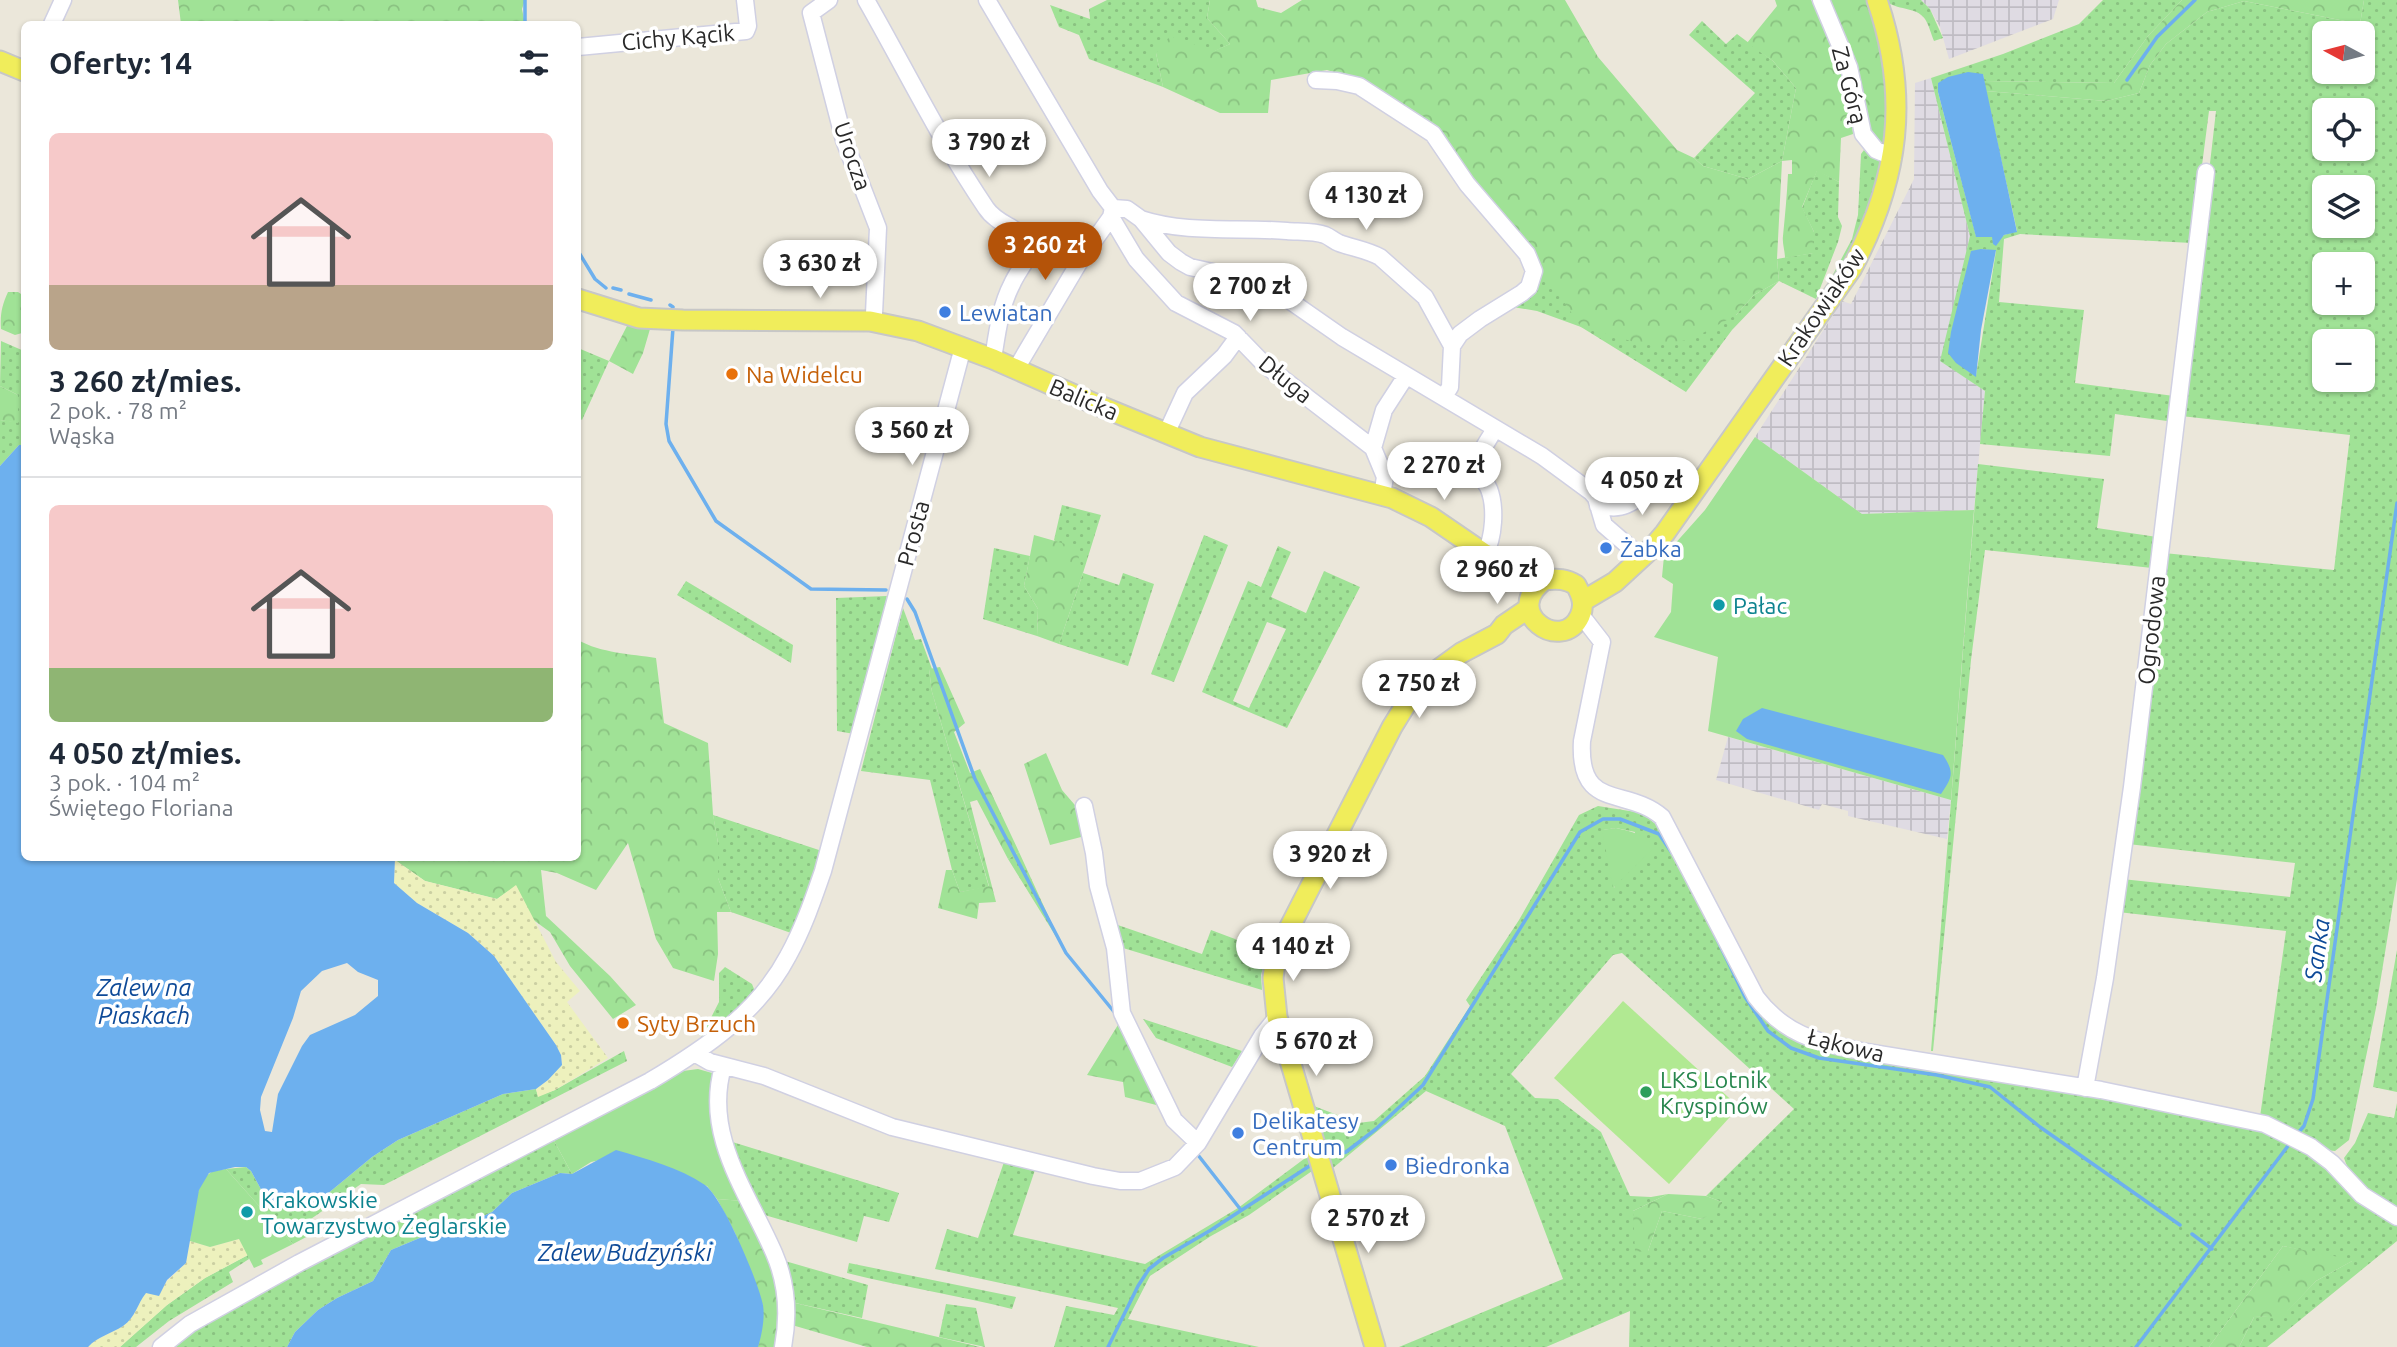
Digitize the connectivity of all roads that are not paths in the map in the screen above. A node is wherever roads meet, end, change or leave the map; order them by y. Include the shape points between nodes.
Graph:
1 (63, 0) edge
2 (745, 0) edge
3 (829, 0) edge
4 (866, 0) edge
5 (987, 0) edge
6 (1821, 0) edge
7 (1877, 0) edge
8 (53, 21) edge
9 (581, 47) edge
10 (0, 61) edge
11 (21, 70) edge
12 (1316, 80) dead end
13 (1893, 157) junction
14 (2206, 172) dead end
15 (1112, 213) junction
16 (1141, 219) junction
17 (581, 300) edge
18 (870, 321) junction
19 (1238, 337) junction
20 (1452, 346) junction
21 (963, 347) junction
22 (993, 359) junction
23 (1016, 369) junction
24 (1406, 376) junction
25 (1444, 397) junction
26 (1495, 429) junction
27 (1166, 434) junction
28 (1373, 448) junction
29 (1700, 484) junction
30 (1382, 495) junction
31 (1598, 506) junction
32 (1485, 554) junction
33 (1635, 564) junction
34 (1546, 579) junction
35 (1577, 608) junction
36 (1532, 609) junction
37 (1084, 806) dead end
38 (1277, 1017) junction
39 (696, 1054) junction
40 (723, 1067) junction
41 (2085, 1088) junction
42 (1196, 1145) junction
43 (2397, 1217) edge
44 (161, 1347) edge
45 (783, 1347) edge
46 (1375, 1347) edge

1 - 8 street
2 - 9 street, Cichy Kącik via 746,32
3 - 18 street, Urocza via 811,13 844,139 878,228
4 - 22 street via 976,194 990,213 1025,235 1031,245 1002,310
5 - 15 street, Długa
6 - 13 street, Za Górą via 1849,68 1863,134 1876,150
7 - 13 main road, Krakowiaków via 1895,82
10 - 11 main road
12 - 20 street via 1359,86 1433,134 1467,184 1527,254 1534,271 1529,287 1460,334
13 - 29 main road, Krakowiaków via 1880,207 1852,268
14 - 41 street, Ogrodowa via 2132,787
15 - 16 street via 1127,209
15 - 19 street, Długa via 1136,259 1164,293
15 - 23 street
16 - 20 street via 1178,226 1317,234 1371,253 1425,298
16 - 24 street via 1181,262 1286,298
17 - 18 main road, Balicka via 639,318 666,320
18 - 21 main road, Balicka
19 - 27 street via 1185,393
19 - 28 street, Długa via 1265,365
20 - 25 street via 1450,387
21 - 22 main road, Balicka
21 - 39 street, Prosta via 807,918 765,990 739,1020
22 - 23 main road, Balicka
23 - 27 main road, Balicka
24 - 25 street
24 - 28 street via 1384,410
25 - 26 street
26 - 31 street via 1591,492
26 - 32 street via 1478,462 1493,503
27 - 30 main road, Balicka via 1234,457
28 - 30 street via 1384,477
29 - 31 street via 1678,475 1660,481 1624,506
29 - 33 main road, Krakowiaków via 1665,533
30 - 32 main road, Balicka via 1413,507
31 - 33 street via 1604,525
32 - 34 main road, Balicka via 1532,578
32 - 36 main road, Balicka
33 - 35 main road, Krakowiaków via 1594,582
34 - 35 main road via 1562,578
34 - 36 main road via 1533,590
35 - 36 main road via 1551,631
35 - 41 street, Łąkowa via 1602,642 1582,741 1589,780 1604,794 1643,805 1662,817 1740,968 1769,1013 1821,1042
36 - 38 main road via 1442,665 1413,693 1397,718 1279,946 1273,978
37 - 42 street via 1115,948 1122,1013 1174,1120
38 - 42 street
38 - 46 main road
39 - 40 street
39 - 44 street, Prosta via 299,1263 190,1324
40 - 42 street via 764,1076 892,1127 1120,1181 1140,1181 1175,1167
40 - 45 street via 717,1096 720,1130 751,1210 774,1254 787,1307
41 - 43 street, Łąkowa via 2250,1120 2283,1131 2311,1147 2362,1195

